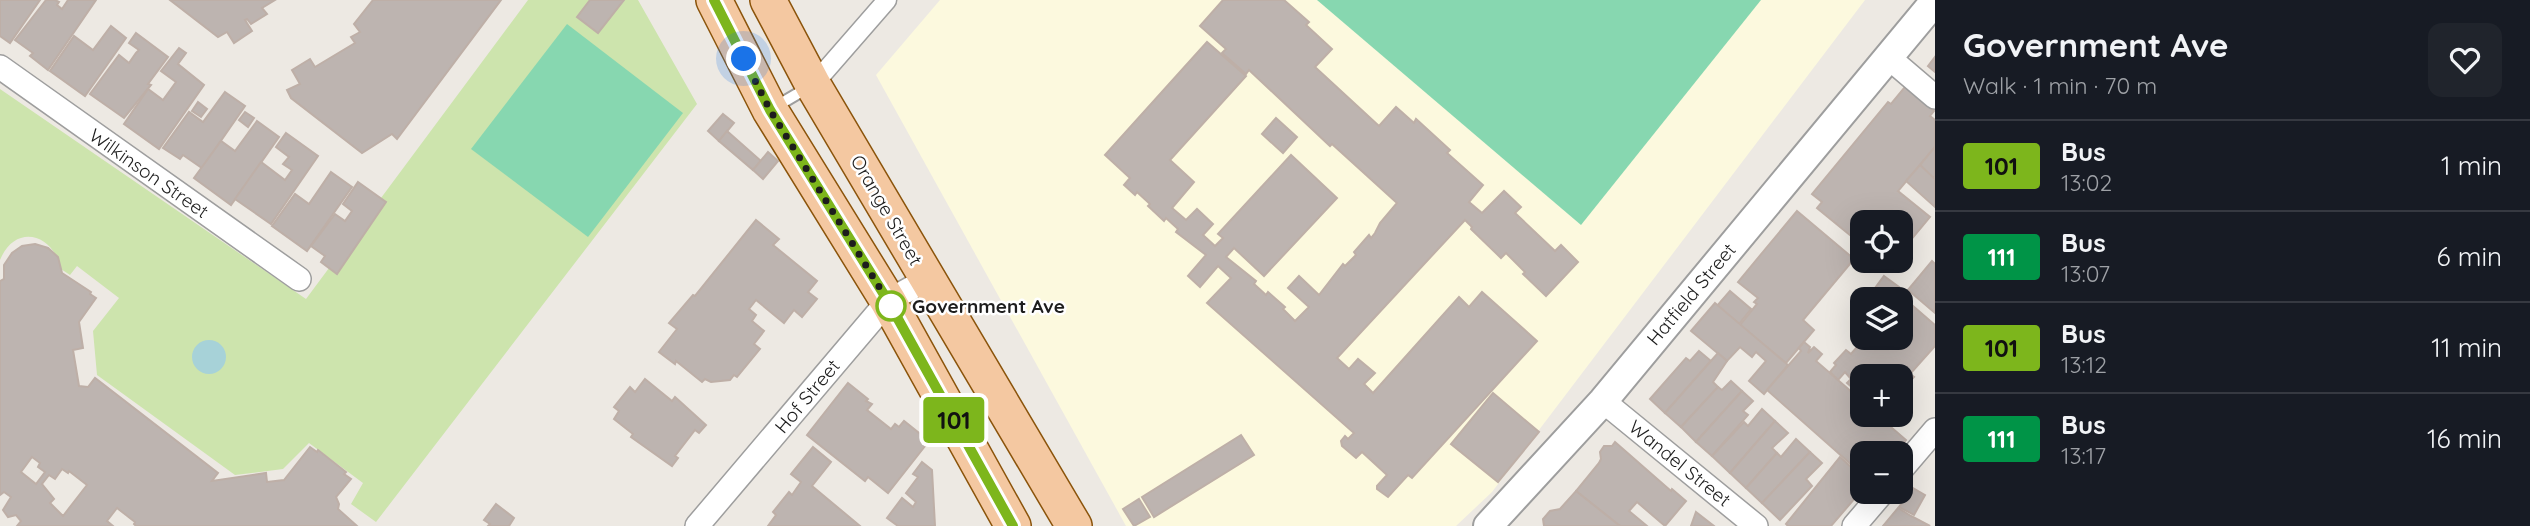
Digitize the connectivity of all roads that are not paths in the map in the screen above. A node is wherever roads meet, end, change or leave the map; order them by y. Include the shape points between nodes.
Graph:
1 (714, 0) edge
2 (768, 0) edge
3 (887, 0) edge
4 (1935, 1) edge
5 (1888, 57) junction
6 (0, 67) edge
7 (813, 85) junction
8 (1935, 97) edge
9 (770, 110) junction
10 (299, 279) dead end
11 (928, 279) junction
12 (888, 301) junction
13 (1603, 401) junction
14 (1935, 430) edge
15 (1913, 456) edge
16 (1873, 504) edge
17 (697, 526) edge
18 (1013, 526) edge
19 (1074, 526) edge
20 (1488, 526) edge
21 (1756, 526) edge
22 (1854, 526) edge

1 - 9 main road
2 - 7 main road, Orange Street
3 - 7 street
4 - 5 street, Hatfield Street
5 - 8 street
5 - 13 street, Hatfield Street
6 - 10 street, Wilkinson Street
7 - 9 lane
7 - 11 main road, Orange Street
9 - 12 main road
11 - 12 street, Hof Street
11 - 19 main road, Orange Street
12 - 17 street, Hof Street
12 - 18 main road
13 - 20 street, Hatfield Street
13 - 21 street, Wandel Street
14 - 15 street
16 - 22 street

